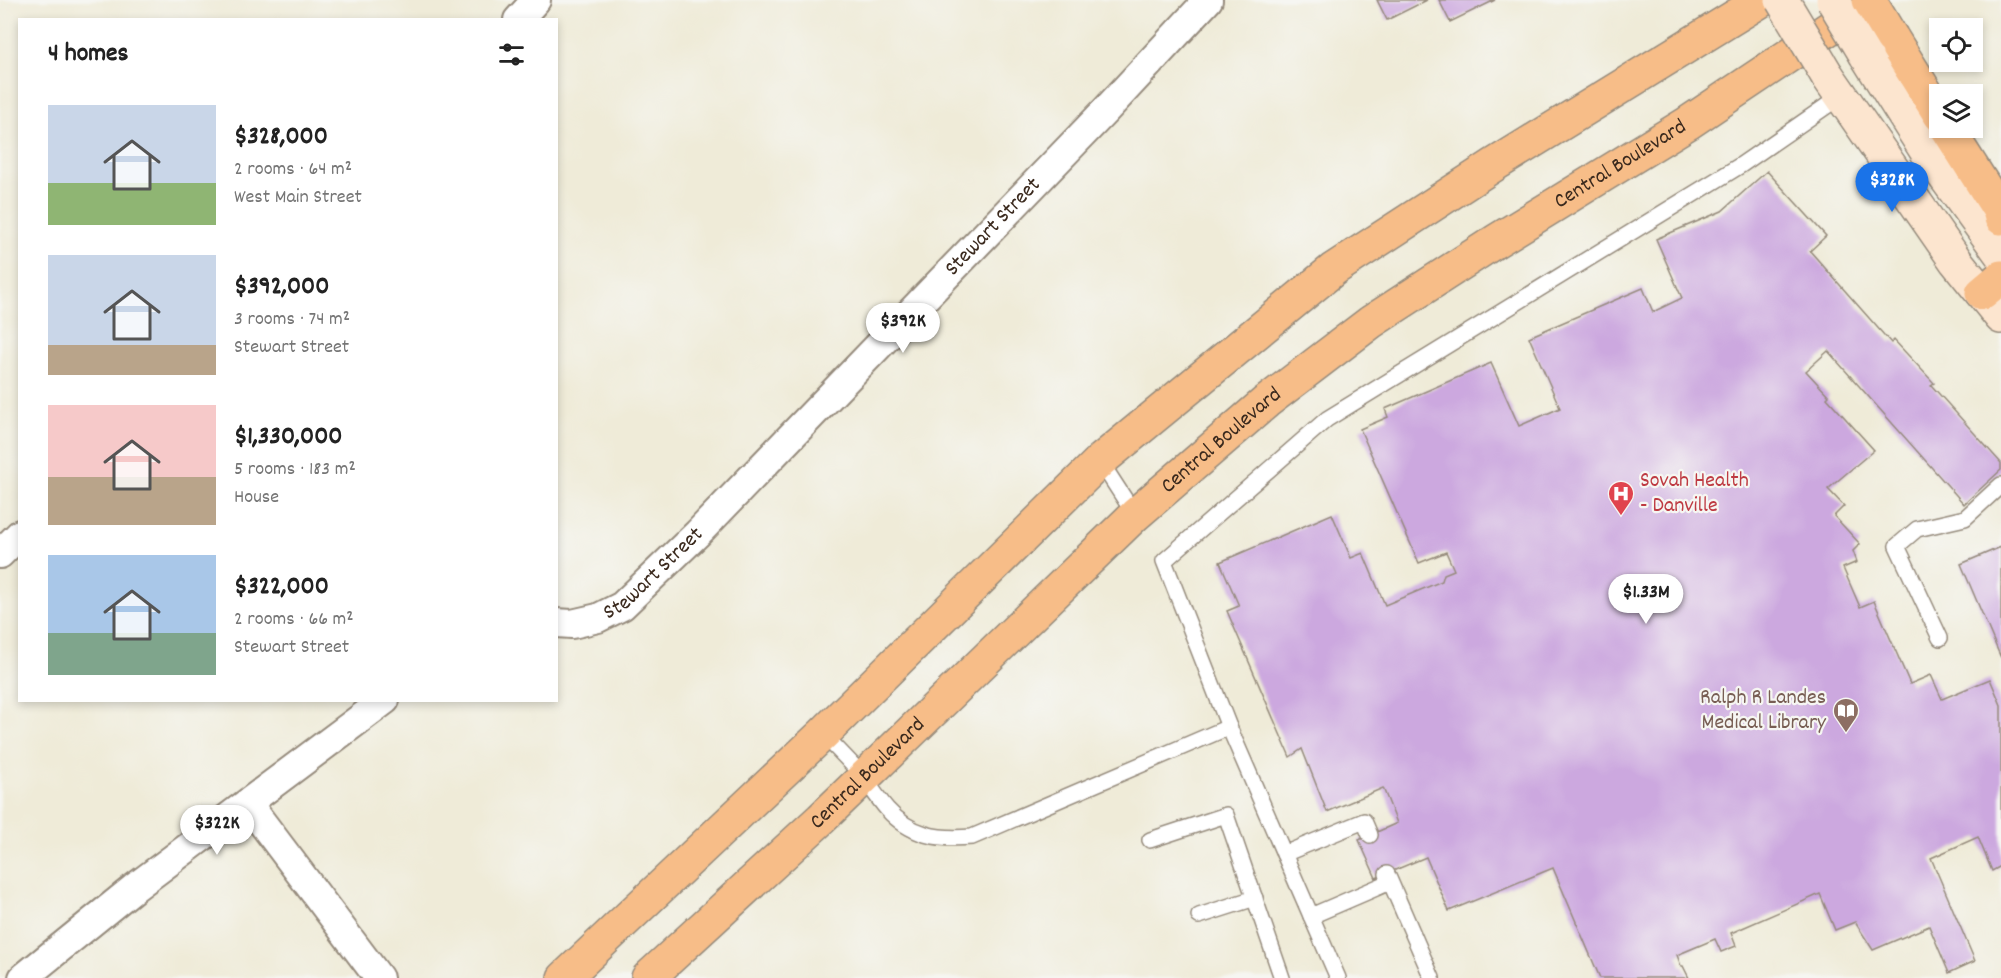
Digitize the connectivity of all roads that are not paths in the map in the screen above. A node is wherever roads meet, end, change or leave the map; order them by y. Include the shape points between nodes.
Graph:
1 (536, 0) edge
2 (1208, 0) edge
3 (1762, 0) edge
4 (1782, 0) edge
5 (1833, 0) edge
6 (1870, 0) edge
7 (520, 18) edge
8 (1879, 46) junction
9 (1834, 85) junction
10 (1929, 103) edge
11 (1953, 138) edge
12 (2001, 218) edge
13 (2001, 254) edge
14 (1994, 296) edge
15 (1100, 461) junction
16 (2001, 485) edge
17 (1135, 515) junction
18 (18, 536) edge
19 (0, 554) edge
20 (558, 623) edge
21 (1940, 638) dead end
22 (382, 702) edge
23 (1228, 727) junction
24 (823, 734) junction
25 (864, 778) junction
26 (248, 804) junction
27 (1370, 835) dead end
28 (1150, 840) dead end
29 (1284, 854) junction
30 (1255, 898) junction
31 (1199, 916) dead end
32 (1311, 916) junction
33 (23, 978) edge
34 (379, 978) edge
35 (564, 978) edge
36 (648, 978) edge
37 (1282, 978) edge
38 (1338, 978) edge
39 (1432, 978) edge

1 - 7 street
2 - 20 street, Stewart Street via 698,533 622,606 598,618
3 - 15 main road via 1334,269
4 - 9 main road, bridge
5 - 8 main road, bridge
6 - 8 main road, bridge
6 - 17 main road, Central Boulevard via 1688,123 1371,322 1266,402
8 - 10 main road
8 - 13 main road via 1927,152
9 - 14 main road via 1956,261
9 - 23 lane via 1741,165 1327,419 1164,561
11 - 12 main road
15 - 17 lane
15 - 24 main road
16 - 21 lane via 1965,518 1917,529 1898,546
17 - 25 main road, Central Boulevard
18 - 19 street
22 - 26 street
23 - 25 lane via 972,837 948,840 906,826 888,810
23 - 29 lane
24 - 25 lane
24 - 35 main road
25 - 36 main road, Central Boulevard
26 - 33 street via 134,888
26 - 34 street
27 - 29 lane via 1364,821
28 - 30 lane via 1226,815
29 - 32 lane
30 - 31 lane
30 - 37 lane
32 - 38 lane
32 - 39 lane via 1388,878

